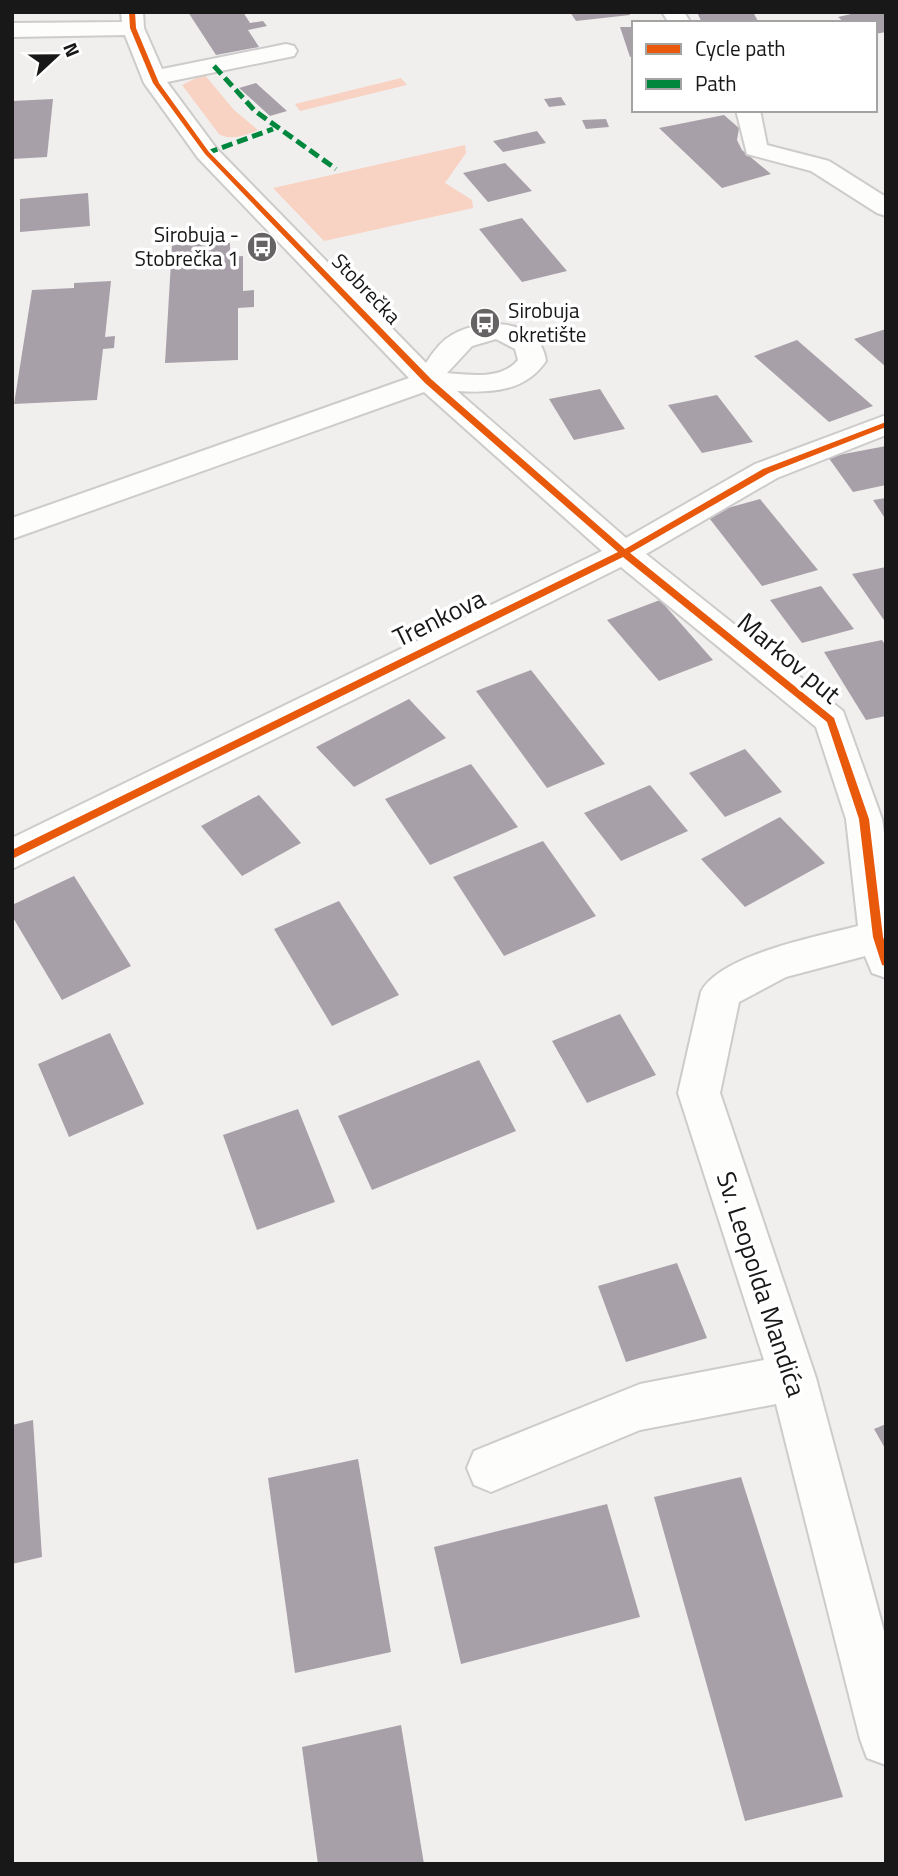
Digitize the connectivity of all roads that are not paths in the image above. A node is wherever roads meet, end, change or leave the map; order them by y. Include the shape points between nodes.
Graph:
1 (133, 20) edge
2 (12, 30) edge
3 (286, 51) dead end
4 (153, 78) junction
5 (748, 112) edge
6 (886, 208) edge
7 (428, 381) junction
8 (886, 424) edge
9 (12, 529) edge
10 (624, 553) junction
11 (875, 820) edge
12 (12, 855) edge
13 (882, 949) edge
14 (793, 1378) junction
15 (491, 1468) dead end
16 (886, 1739) edge

1 - 2 street
1 - 4 street, Stobrečka
3 - 4 street
4 - 7 street, Stobrečka via 207,153
5 - 6 street via 756,149 820,166
7 - 9 street
7 - 10 street, Stobrečka
8 - 10 street, Trenkova via 766,471
10 - 11 street, Markov put via 831,720
10 - 12 street, Trenkova
11 - 13 street, Markov put
13 - 14 street, Sv. Leopolda Mandića via 776,963 721,992 699,1093
14 - 15 street via 640,1407
14 - 16 street, Sv. Leopolda Mandića

